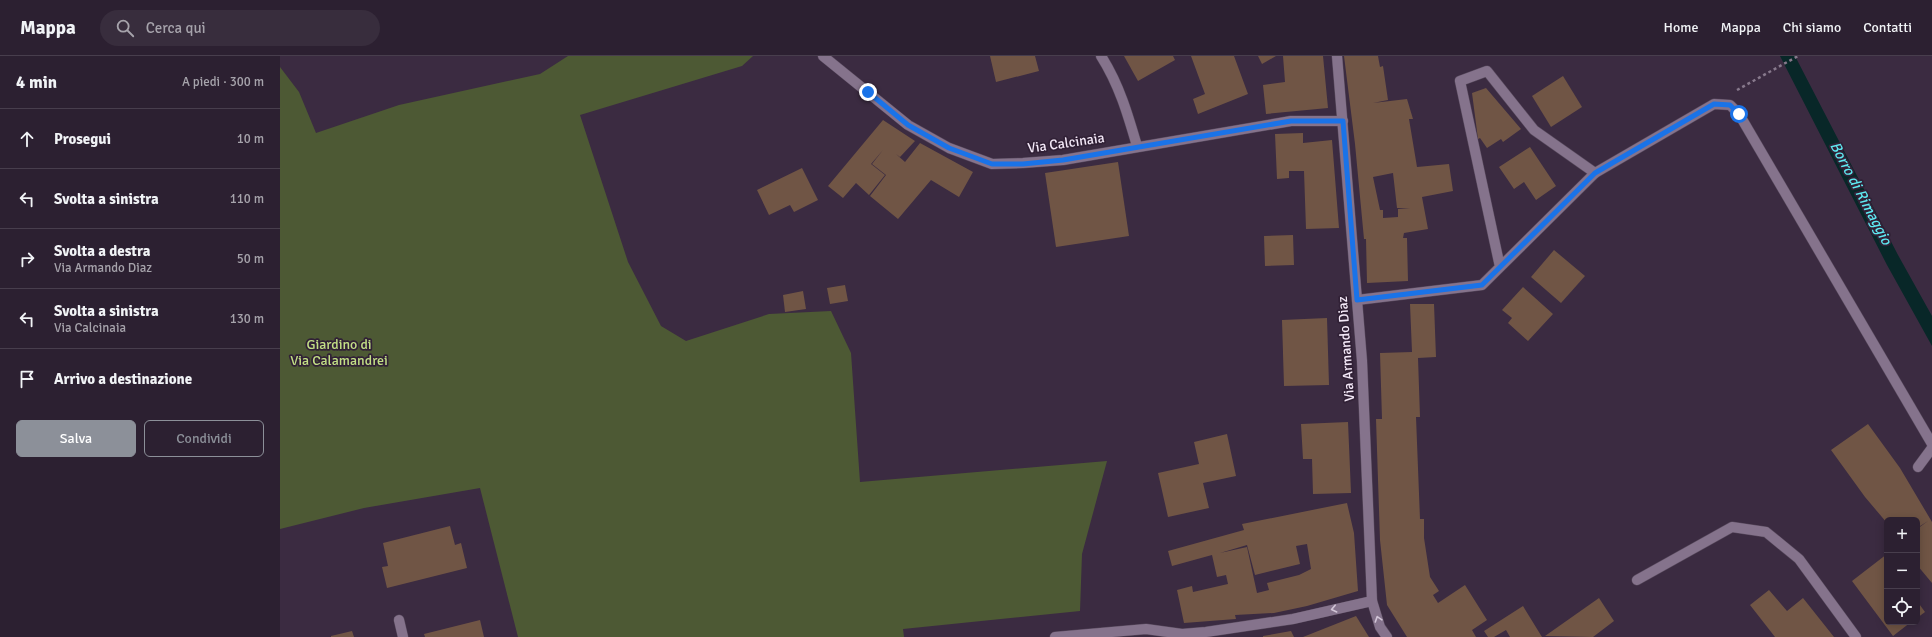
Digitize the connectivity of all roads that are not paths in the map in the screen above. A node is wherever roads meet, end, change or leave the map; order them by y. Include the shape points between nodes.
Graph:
1 (823, 56) edge
2 (1102, 56) edge
3 (1337, 56) edge
4 (1343, 121) junction
5 (1137, 146) junction
6 (1595, 173) junction
7 (1500, 267) junction
8 (1357, 300) junction
9 (1932, 444) edge
10 (1932, 448) edge
11 (1918, 468) dead end
12 (1637, 580) dead end
13 (1372, 601) junction
14 (399, 620) dead end
15 (403, 637) edge
16 (1055, 637) edge
17 (1387, 637) edge
18 (1856, 637) edge

1 - 5 street, Via Calcinaia via 908,125 949,148 992,164 1063,160
2 - 5 street via 1126,109
3 - 4 street, Via Armando Diaz
4 - 5 street, Via Calcinaia via 1291,121
4 - 8 street, Via Armando Diaz
6 - 7 street
6 - 7 street via 1534,130 1487,71 1460,81
6 - 9 street via 1714,104 1730,105 1739,114
7 - 8 street via 1482,285
8 - 13 street, Via Armando Diaz
10 - 11 street
12 - 18 street via 1732,527 1766,532 1799,559
13 -> 16 street via 1293,619 1206,632 1182,634 1146,629
17 -> 13 street, Via Armando Diaz via 1380,627
14 - 15 street

